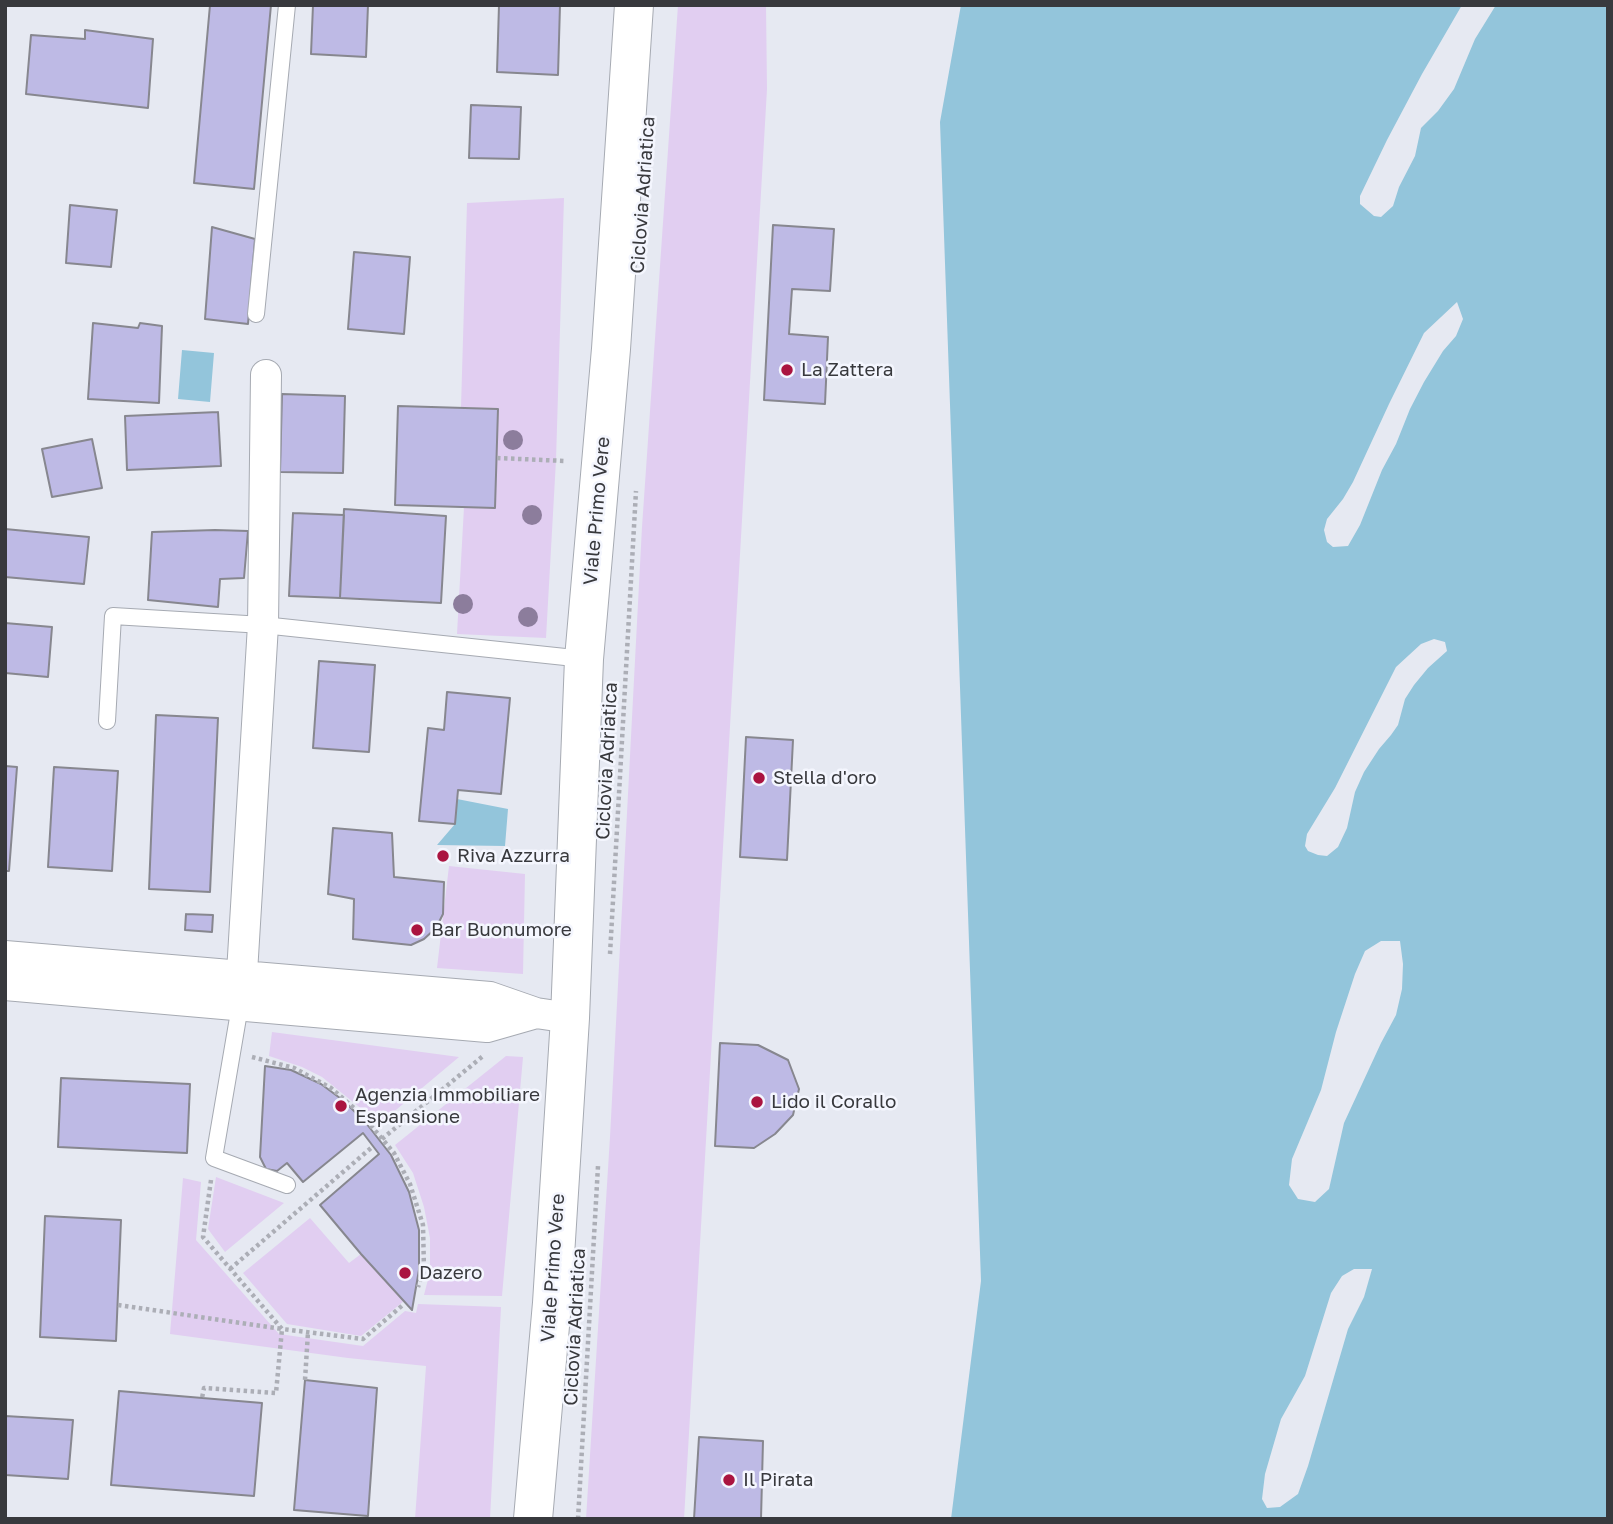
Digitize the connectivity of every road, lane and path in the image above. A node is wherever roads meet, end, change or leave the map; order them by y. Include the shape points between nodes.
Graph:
1 (287, 5) edge
2 (634, 5) edge
3 (257, 314) dead end
4 (266, 375) dead end
5 (497, 458) dead end
6 (567, 461) dead end
7 (637, 482) dead end
8 (263, 625) junction
9 (584, 659) junction
10 (107, 722) dead end
11 (5, 956) edge
12 (609, 967) dead end
13 (243, 976) junction
14 (5, 985) edge
15 (240, 1006) junction
16 (553, 1016) junction
17 (490, 1051) dead end
18 (230, 1054) junction
19 (382, 1139) junction
20 (371, 1148) dead end
21 (599, 1153) dead end
22 (214, 1158) junction
23 (287, 1185) dead end
24 (230, 1269) junction
25 (418, 1287) dead end
26 (404, 1304) dead end
27 (118, 1305) dead end
28 (282, 1329) junction
29 (308, 1332) junction
30 (304, 1380) dead end
31 (202, 1398) dead end
32 (533, 1519) edge
33 (578, 1519) edge

1 - 3 lane
2 - 9 street, Viale Primo Vere
4 - 8 street
5 - 6 path
7 - 12 path, Ciclovia Adriatica
8 - 9 lane
8 - 10 lane via 113,615
8 - 13 street
9 - 16 street, Viale Primo Vere
11 - 13 street
13 - 15 street
13 - 16 street via 490,998
14 - 15 street
15 - 16 street via 487,1027
15 - 18 lane
16 - 32 street, Viale Primo Vere via 552,1303
17 - 19 path
18 - 19 path via 278,1063 313,1077 342,1096
18 - 22 lane
19 - 25 path via 406,1174 423,1225 424,1270
20 - 24 path
21 - 33 path, Ciclovia Adriatica
22 - 23 lane
22 - 24 path via 203,1237
24 - 28 path
26 - 29 path via 363,1339
27 - 28 path
28 - 29 path
28 - 31 path via 276,1393 204,1388
29 - 30 path

